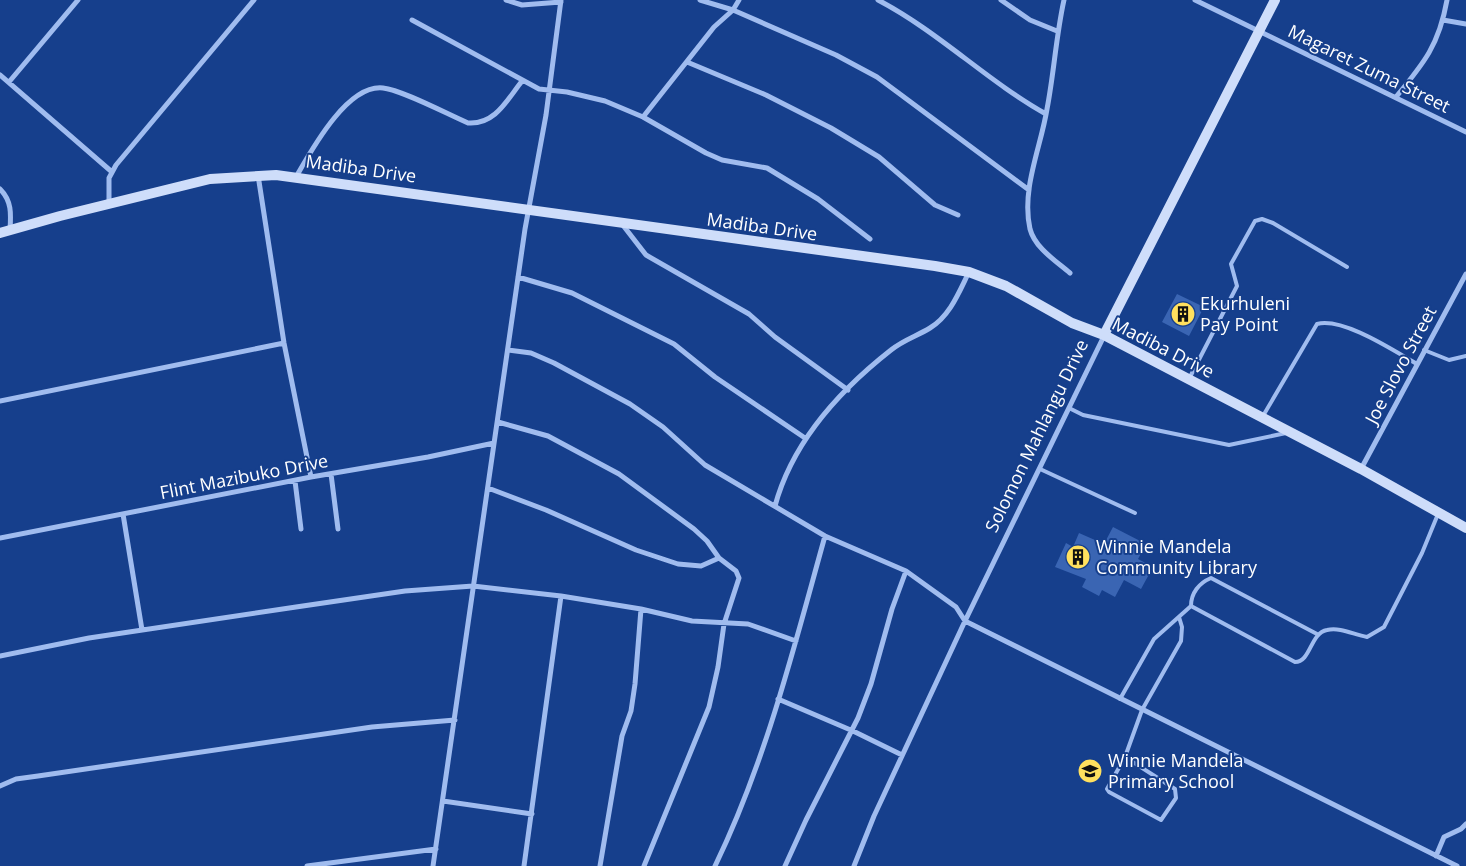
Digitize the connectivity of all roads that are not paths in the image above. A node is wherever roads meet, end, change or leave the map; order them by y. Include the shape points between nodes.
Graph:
1 (78, 0) edge
2 (254, 0) edge
3 (506, 0) edge
4 (700, 0) edge
5 (739, 0) edge
6 (878, 0) edge
7 (1001, 0) edge
8 (1064, 0) edge
9 (1195, 0) edge
10 (1276, 0) edge
11 (1447, 0) edge
12 (561, 1) edge
13 (733, 10) junction
14 (412, 20) dead end
15 (1443, 20) junction
16 (1466, 24) edge
17 (1260, 31) junction
18 (1057, 32) junction
19 (687, 62) junction
20 (0, 74) edge
21 (522, 81) junction
22 (9, 82) junction
23 (548, 90) junction
24 (1396, 97) junction
25 (1046, 114) junction
26 (644, 118) junction
27 (1466, 132) edge
28 (112, 172) junction
29 (258, 175) junction
30 (296, 177) junction
31 (0, 189) edge
32 (1029, 190) junction
33 (109, 204) junction
34 (528, 210) junction
35 (958, 215) dead end
36 (622, 223) junction
37 (5, 232) edge
38 (870, 239) dead end
39 (1347, 267) dead end
40 (969, 272) junction
41 (1070, 273) dead end
42 (1466, 274) edge
43 (518, 277) junction
44 (1104, 335) junction
45 (284, 343) junction
46 (508, 350) junction
47 (1424, 350) junction
48 (1466, 356) edge
49 (1417, 364) junction
50 (1189, 380) junction
51 (848, 390) junction
52 (0, 401) edge
53 (1069, 408) junction
54 (1262, 418) junction
55 (498, 422) junction
56 (1289, 432) junction
57 (806, 438) junction
58 (494, 443) junction
59 (1040, 469) junction
60 (1361, 469) junction
61 (331, 474) junction
62 (311, 477) junction
63 (295, 481) junction
64 (488, 488) junction
65 (775, 506) junction
66 (1135, 513) dead end
67 (1439, 513) junction
68 (123, 514) junction
69 (1466, 528) edge
70 (301, 529) dead end
71 (338, 529) dead end
72 (825, 536) junction
73 (0, 538) edge
74 (719, 558) junction
75 (906, 571) junction
76 (473, 586) junction
77 (561, 596) junction
78 (1191, 606) junction
79 (641, 609) junction
80 (1179, 618) junction
81 (965, 621) junction
82 (724, 624) junction
83 (142, 630) junction
84 (1318, 634) junction
85 (796, 641) junction
86 (0, 656) edge
87 (778, 699) junction
88 (1120, 699) junction
89 (1142, 710) junction
90 (456, 720) junction
91 (853, 731) junction
92 (902, 755) junction
93 (1125, 757) junction
94 (0, 786) edge
95 (443, 801) junction
96 (532, 814) junction
97 (1466, 824) edge
98 (436, 849) junction
99 (1436, 856) junction
100 (307, 866) edge
101 (433, 866) edge
102 (524, 866) edge
103 (600, 866) edge
104 (644, 866) edge
105 (715, 866) edge
106 (785, 866) edge
107 (854, 866) edge
108 (1456, 866) edge

1 - 22 street
2 - 28 street
3 - 12 street via 522,5
4 - 13 street
5 - 13 street
6 - 25 street via 919,24 1004,88
7 - 18 street via 1030,20
8 - 18 street
9 - 17 street, Magaret Zuma Street
10 - 17 street, Solomon Mahlangu Drive
11 - 15 street
12 - 23 street
13 - 19 street via 714,27
13 - 32 street via 836,55 877,77
14 - 21 street
15 - 16 street
15 - 24 street via 1436,42 1423,64
17 - 24 street, Magaret Zuma Street
17 - 44 street, Solomon Mahlangu Drive
18 - 25 street
19 - 26 street
19 - 35 street via 766,94 831,128 880,157 934,205
20 - 22 street
21 - 23 street
21 - 30 street via 496,114 477,124 389,89 370,90 354,99 325,126
22 - 28 street
23 - 26 street via 605,101
23 - 34 street
24 - 27 street, Magaret Zuma Street
25 - 32 street
26 - 38 street via 706,154 767,168 818,199
28 - 33 street
29 - 30 street, Madiba Drive
29 - 33 street, Madiba Drive via 210,179
29 - 45 street
30 - 34 street, Madiba Drive
31 - 37 street via 8,198 10,207
32 - 41 street via 1030,224 1036,243
33 - 37 street, Madiba Drive
34 - 36 street, Madiba Drive
34 - 43 street
36 - 40 street, Madiba Drive
36 - 51 street via 646,255 749,314
39 - 50 lane via 1273,223 1262,219 1255,221 1231,264 1237,286
40 - 44 street, Madiba Drive via 1006,286 1072,323
40 - 51 street via 942,318 898,344
42 - 47 street, Joe Slovo Street
43 - 46 street
43 - 57 street via 572,293 674,344 721,381
44 - 50 street, Madiba Drive
44 - 53 street, Solomon Mahlangu Drive
45 - 52 street
45 - 62 street
46 - 55 street
46 - 65 street via 531,353 554,363 630,404 663,427 705,465
47 - 48 lane via 1449,360
47 - 49 street, Joe Slovo Street
49 - 54 lane via 1362,335 1329,322 1317,324
49 - 60 street, Joe Slovo Street
50 - 54 street, Madiba Drive
51 - 57 street
53 - 56 lane via 1083,415 1229,445
53 - 59 street, Solomon Mahlangu Drive
54 - 56 street, Madiba Drive
55 - 58 street
55 - 74 street via 548,436 619,474 694,529
56 - 60 street, Madiba Drive
57 - 65 street via 792,459
58 - 61 street, Flint Mazibuko Drive
58 - 64 street
59 - 66 lane
59 - 81 street, Solomon Mahlangu Drive
60 - 67 street, Madiba Drive
61 - 62 street, Flint Mazibuko Drive
61 - 71 street
62 - 63 street, Flint Mazibuko Drive
63 - 68 street, Flint Mazibuko Drive
63 - 70 street
64 - 74 street via 636,550 678,564 701,566
64 - 76 street
65 - 72 street
67 - 69 street, Madiba Drive
67 - 84 lane via 1384,627 1366,637 1341,630
68 - 73 street, Flint Mazibuko Drive
68 - 83 street
72 - 75 street
72 - 85 street
74 - 82 street via 736,571 738,578
75 - 81 street via 956,607
75 - 91 street via 872,684
76 - 77 street
76 - 83 street via 405,591
76 - 90 street
77 - 79 street
77 - 96 street
78 - 80 lane
78 - 84 lane via 1296,662 1303,659
78 - 84 lane via 1196,589 1202,581 1211,578
79 - 82 street
79 - 103 street via 631,711 622,736
80 - 88 lane via 1154,639
80 - 89 lane via 1181,641
81 - 88 street
81 - 92 street, Solomon Mahlangu Drive
82 - 85 street via 748,624
82 - 104 street via 708,707
83 - 86 street
85 - 87 street
87 - 91 street
87 - 105 street via 749,786
88 - 89 street
89 - 93 lane
89 - 99 street
90 - 94 street via 372,727 16,779
90 - 95 street
91 - 92 street
91 - 106 street
92 - 107 street, Solomon Mahlangu Drive
93 - 93 lane via 1107,789 1161,820 1176,798 1175,789
95 - 96 street
95 - 98 street
96 - 102 street
97 - 99 street via 1461,830 1444,837
98 - 100 street
98 - 101 street
99 - 108 street

